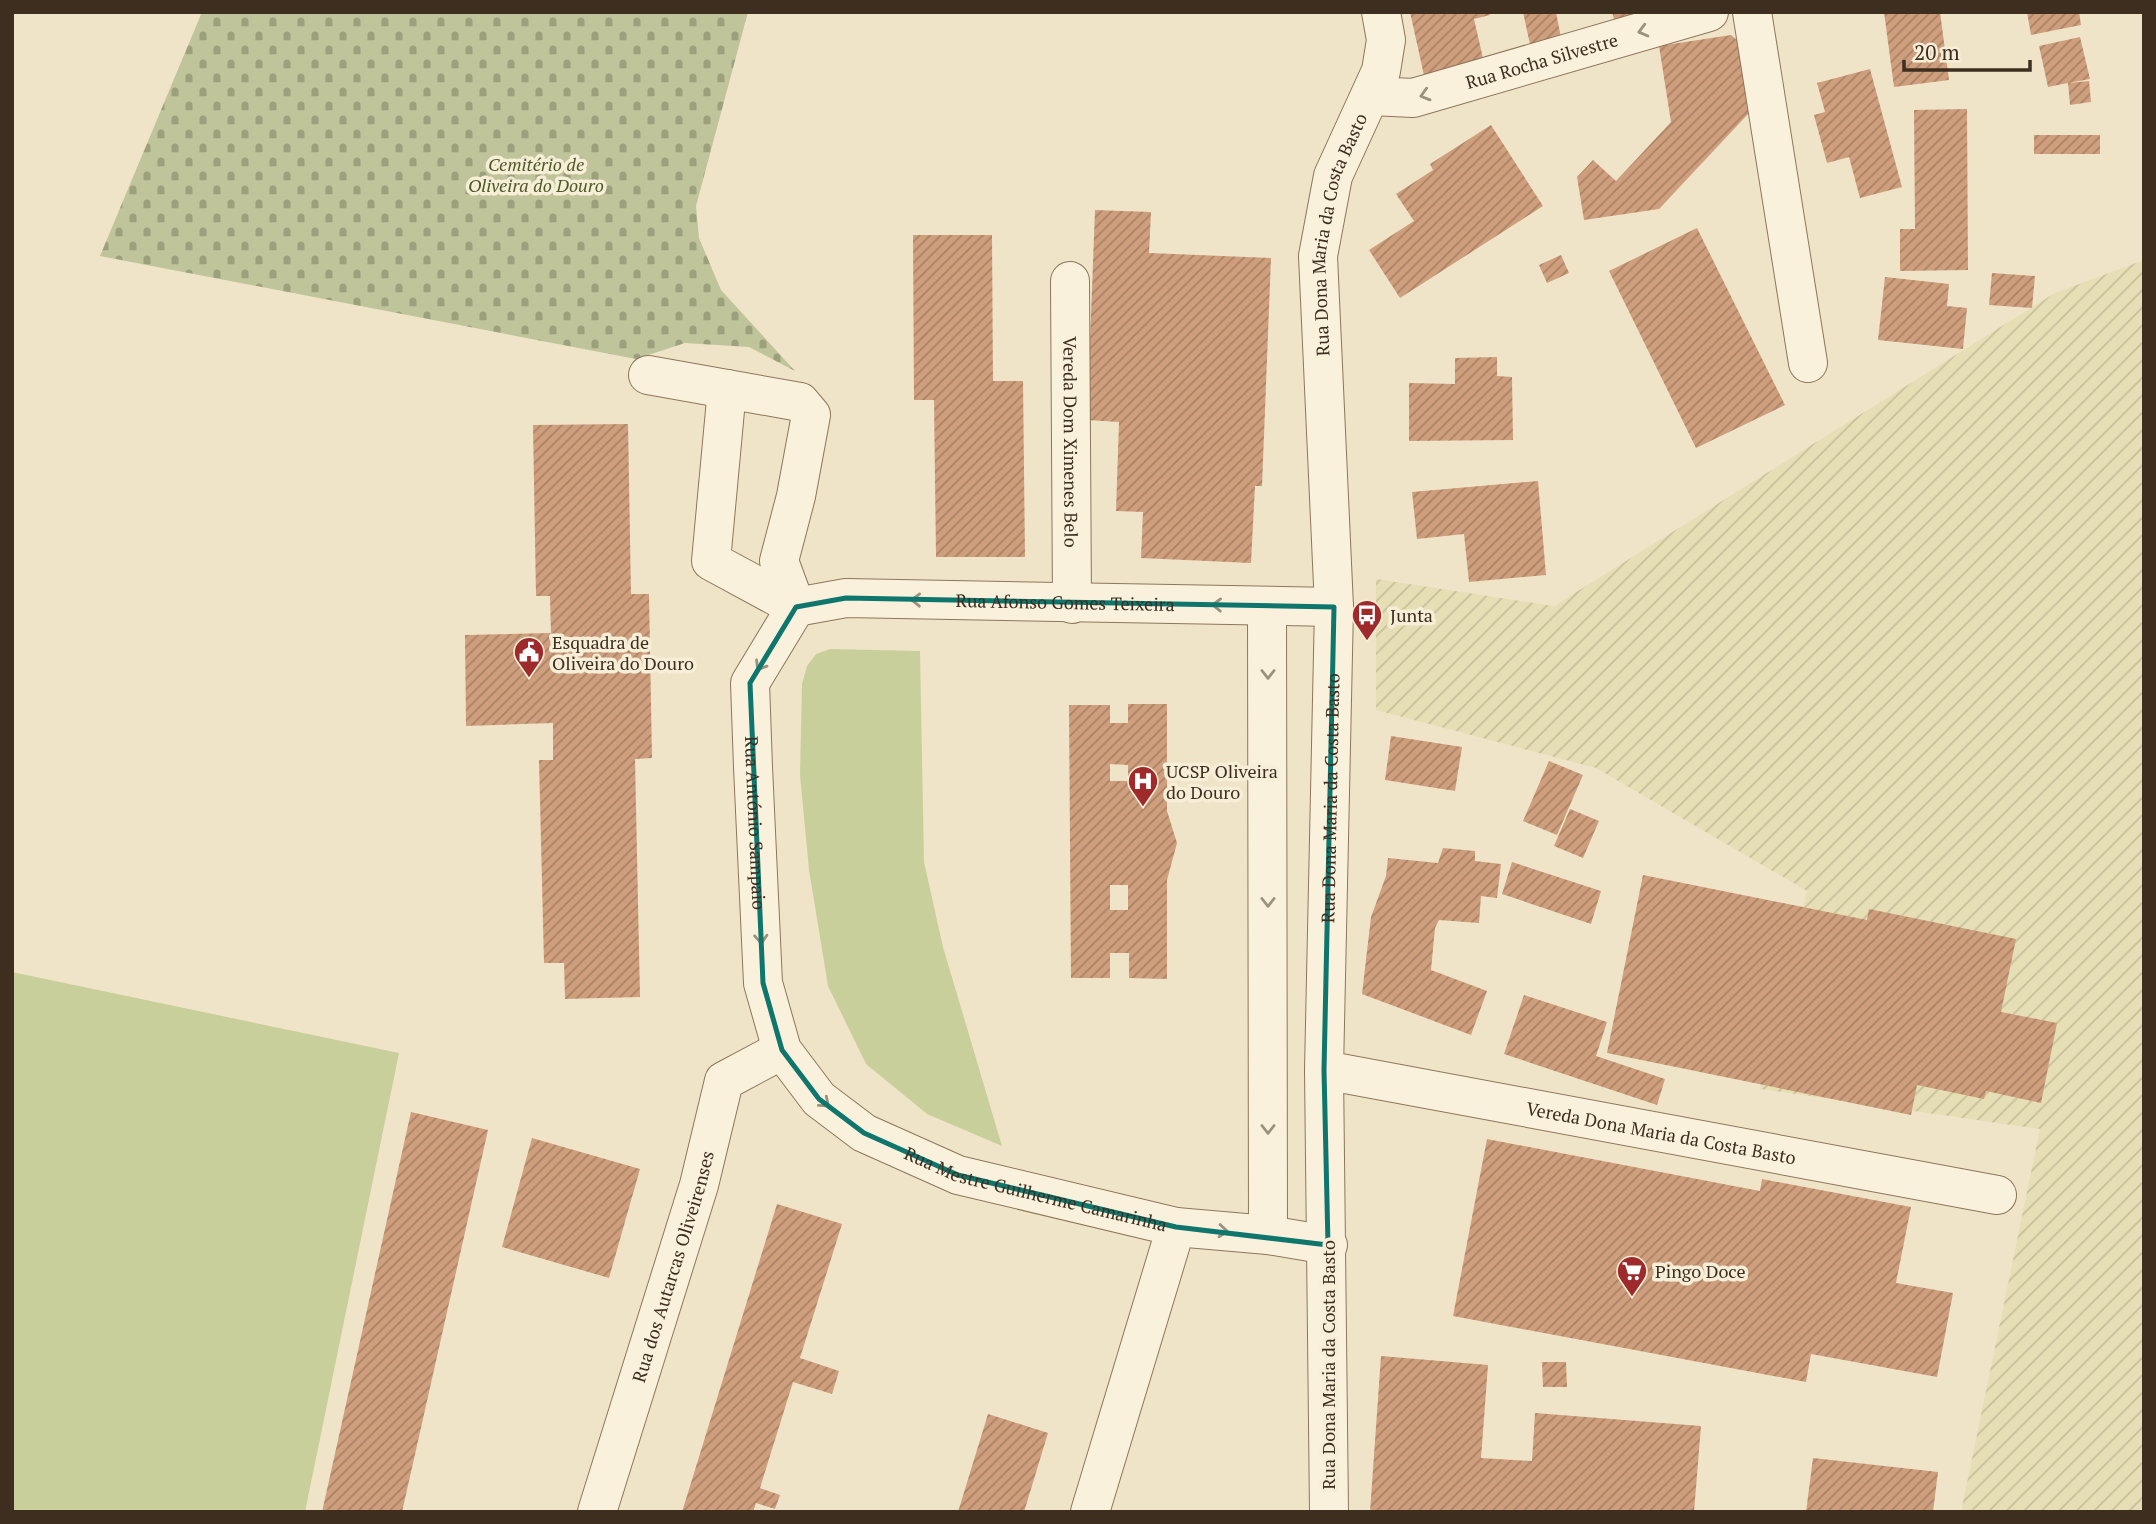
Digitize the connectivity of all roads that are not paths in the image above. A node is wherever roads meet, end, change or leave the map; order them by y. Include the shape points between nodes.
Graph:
1 (1381, 12) edge
2 (1752, 12) edge
3 (1695, 14) edge
4 (1372, 96) junction
5 (1070, 281) dead end
6 (1808, 363) dead end
7 (648, 375) dead end
8 (727, 389) junction
9 (1072, 604) junction
10 (1267, 606) junction
11 (796, 607) junction
12 (1334, 607) junction
13 (782, 1050) junction
14 (1324, 1070) junction
15 (1997, 1195) dead end
16 (1176, 1227) junction
17 (1268, 1235) junction
18 (1328, 1245) junction
19 (597, 1512) edge
20 (1090, 1512) edge
21 (1329, 1512) edge

1 - 4 street, Rua Dona Maria da Costa Basto via 1386,40
2 - 6 street
3 -> 4 street, Rua Rocha Silvestre via 1413,98
4 - 12 street, Rua Dona Maria da Costa Basto via 1333,176 1318,256
5 - 9 street, Vereda Dom Ximenes Belo
7 - 8 street
8 - 11 street via 710,561
8 - 11 street via 800,402 811,415 779,561
10 -> 9 street, Rua Afonso Gomes Teixeira
9 -> 11 street, Rua Afonso Gomes Teixeira via 846,598
10 - 12 street, Rua Afonso Gomes Teixeira
10 -> 17 street
11 -> 13 street, Rua António Sampaio via 750,683 763,983
12 - 14 street, Rua Dona Maria da Costa Basto
13 -> 16 street, Rua Mestre Guilherme Camarinha via 819,1099 864,1133 888,1144 958,1175
13 - 19 street, Rua dos Autarcas Oliveirenses via 724,1081 699,1185
14 - 15 street, Vereda Dona Maria da Costa Basto
14 - 18 street, Rua Dona Maria da Costa Basto
16 -> 17 street, Rua Mestre Guilherme Camarinha
16 - 20 street
17 - 18 street, Rua Mestre Guilherme Camarinha
18 - 21 street, Rua Dona Maria da Costa Basto

